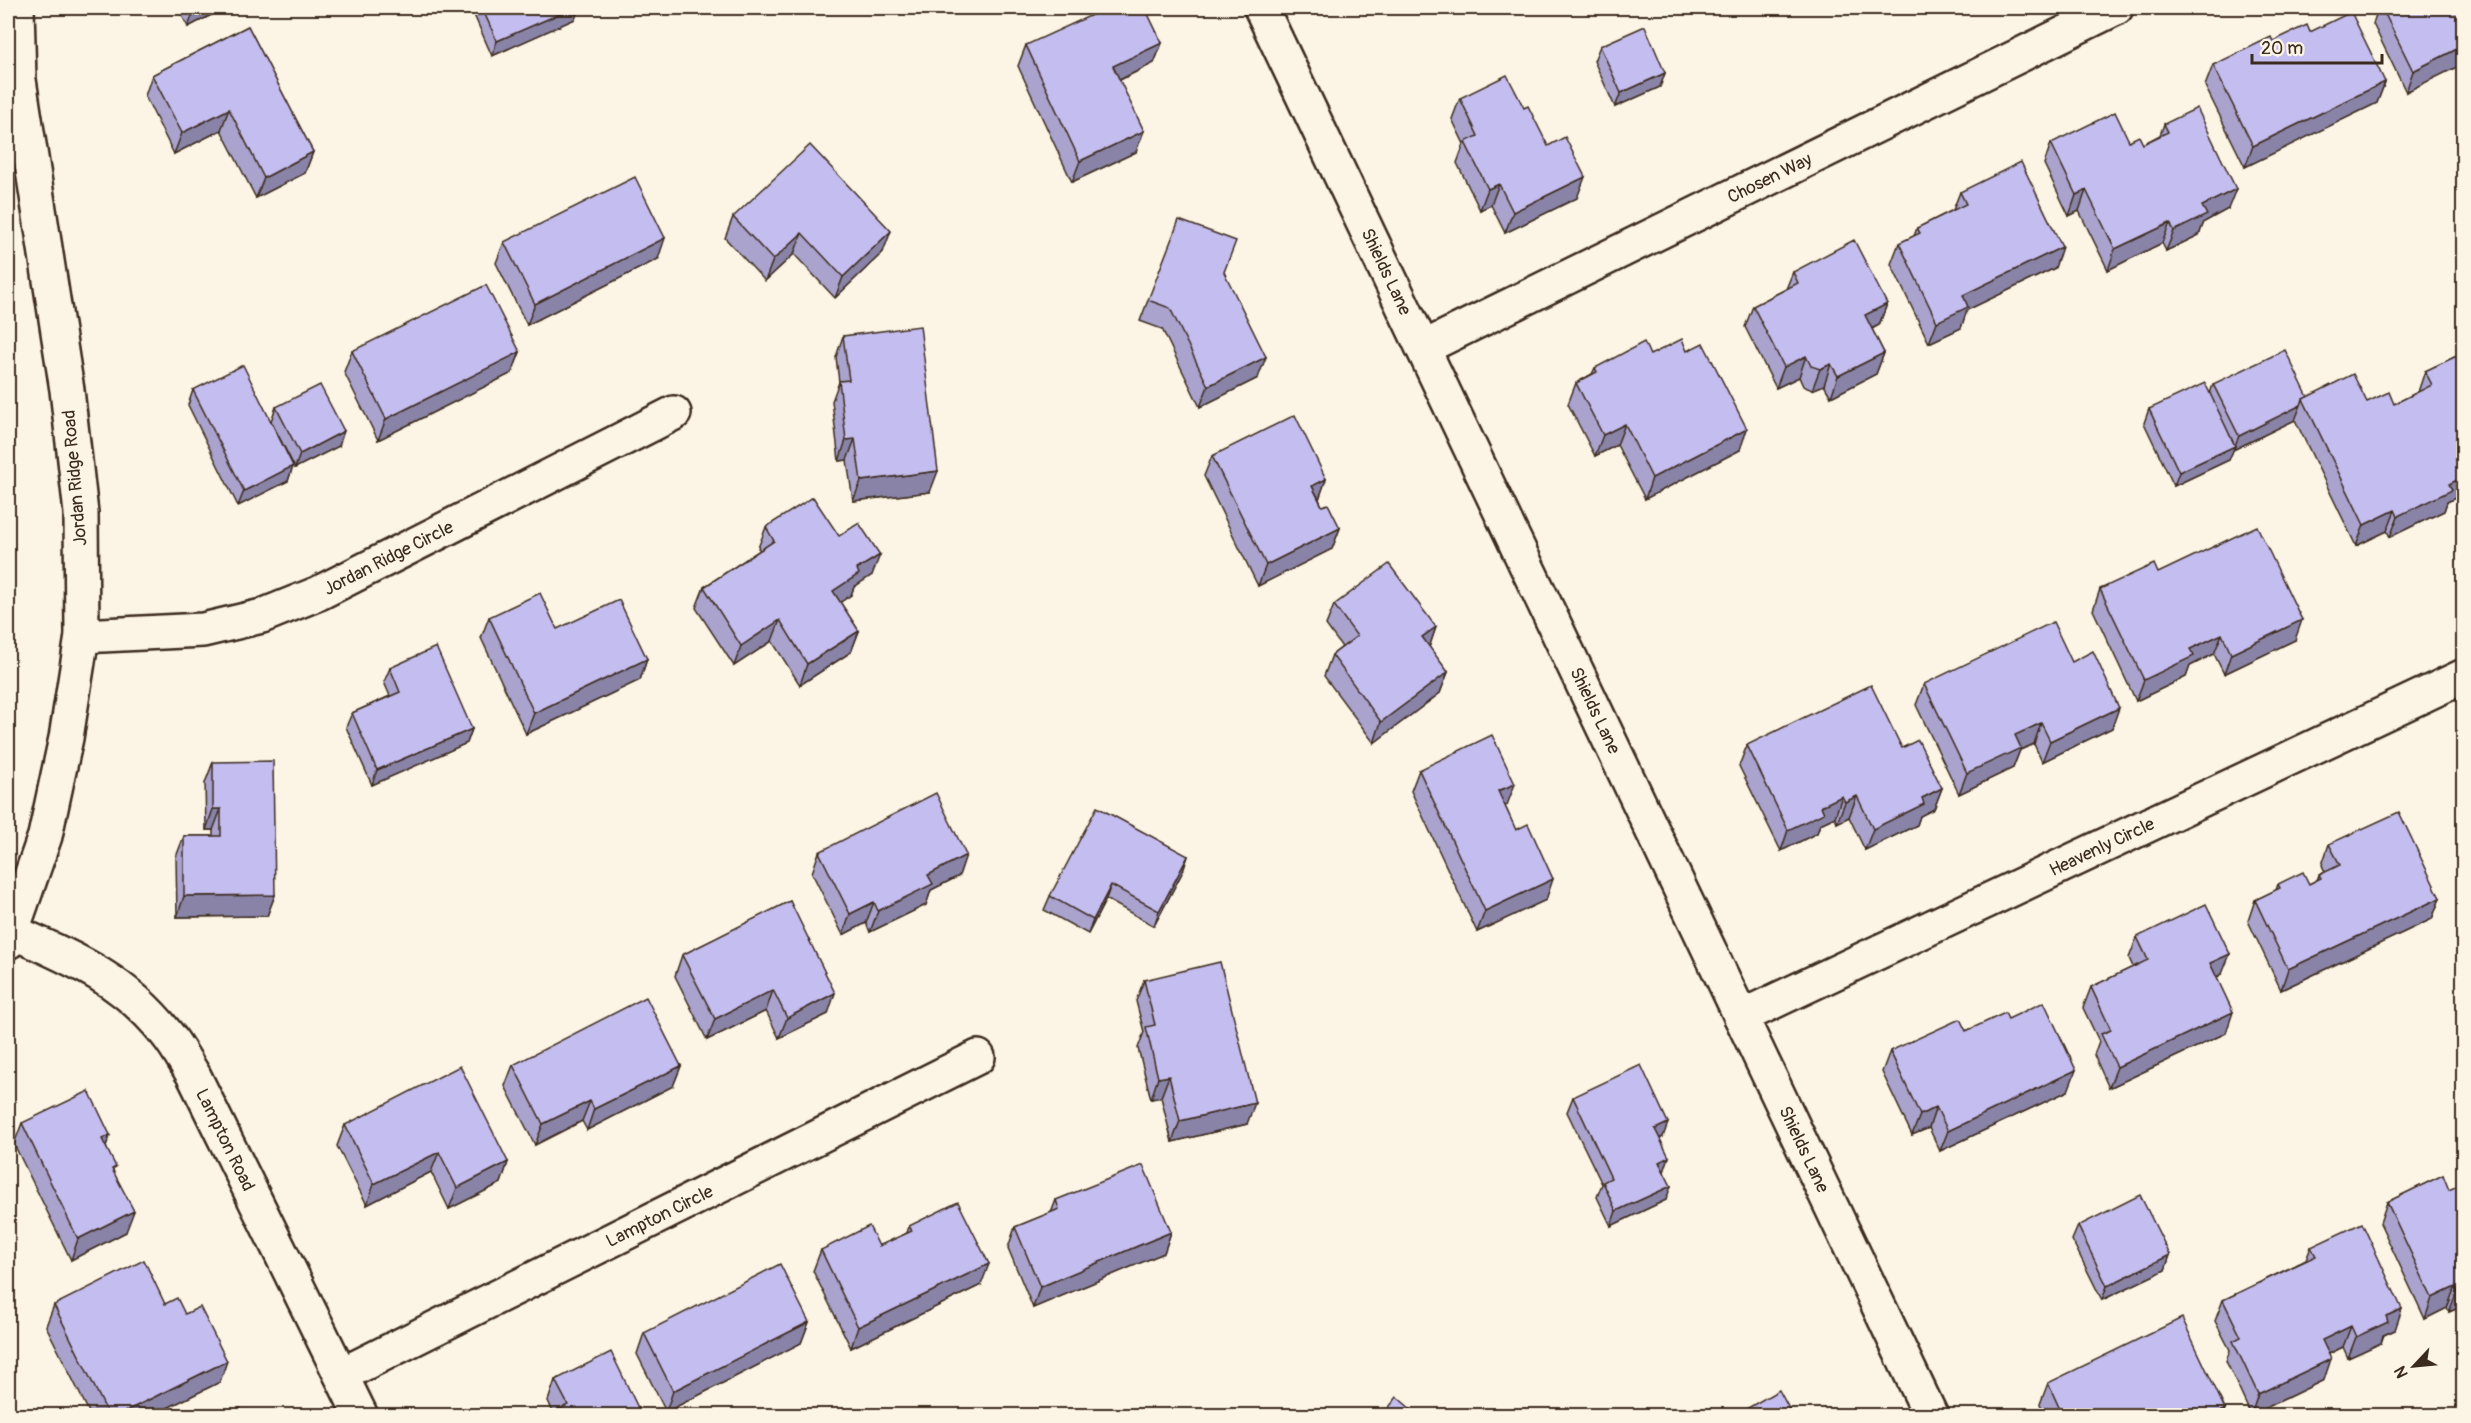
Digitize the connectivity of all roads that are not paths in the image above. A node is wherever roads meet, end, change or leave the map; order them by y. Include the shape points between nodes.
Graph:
1 (17, 8) edge
2 (1261, 8) edge
3 (2116, 8) edge
4 (1423, 348) junction
5 (674, 413) dead end
6 (82, 636) junction
7 (2463, 676) edge
8 (10, 937) edge
9 (1741, 1017) junction
10 (978, 1057) dead end
11 (341, 1375) junction
12 (361, 1416) edge
13 (1931, 1416) edge

1 - 6 street, Jordan Ridge Road via 19,80 67,390 81,513
2 - 4 street, Shields Lane
3 - 4 street, Chosen Way
4 - 9 street, Shields Lane
5 - 6 street, Jordan Ridge Circle via 319,593 262,616 203,630
6 - 8 street, Jordan Ridge Road via 45,837
7 - 9 street, Heavenly Circle
8 - 11 street, Lampton Road via 85,964 130,994 166,1033 194,1076
9 - 13 street, Shields Lane
10 - 11 street, Lampton Circle
11 - 12 street, Lampton Road

